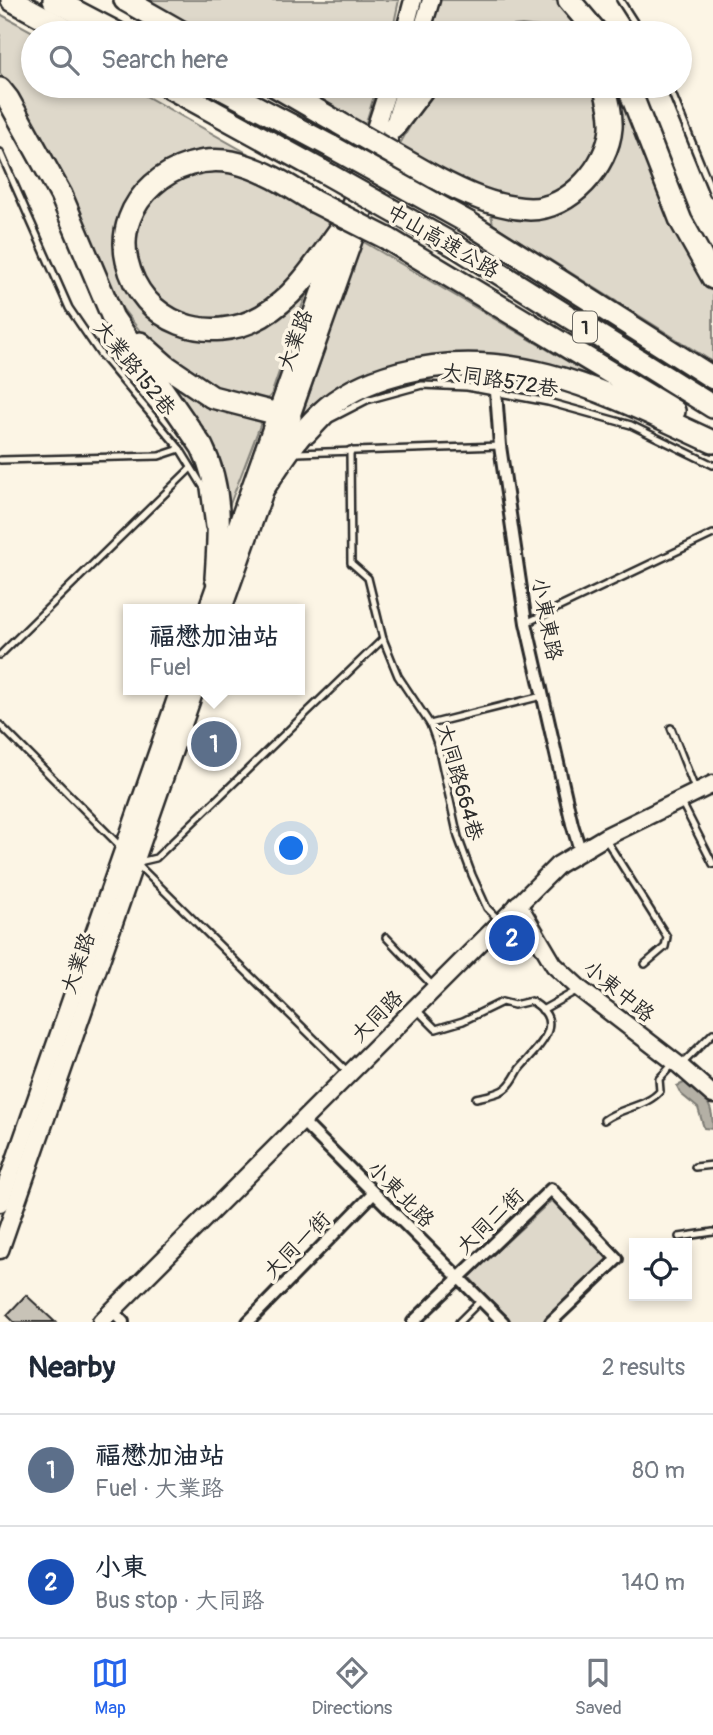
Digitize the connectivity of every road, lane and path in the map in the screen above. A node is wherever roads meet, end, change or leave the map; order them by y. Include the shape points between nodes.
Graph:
1 (12, 0) edge
2 (54, 0) edge
3 (125, 0) edge
4 (413, 0) edge
5 (431, 0) edge
6 (569, 0) edge
7 (577, 0) edge
8 (620, 0) edge
9 (50, 21) edge
10 (94, 21) edge
11 (162, 21) edge
12 (407, 21) edge
13 (425, 21) edge
14 (587, 21) edge
15 (590, 21) edge
16 (633, 21) edge
17 (0, 89) edge
18 (189, 98) edge
19 (239, 98) edge
20 (296, 98) edge
21 (386, 98) edge
22 (402, 98) edge
23 (416, 98) edge
24 (606, 98) edge
25 (633, 98) edge
26 (674, 98) edge
27 (393, 128) junction
28 (0, 152) edge
29 (713, 194) edge
30 (343, 226) junction
31 (713, 278) edge
32 (113, 318) junction
33 (713, 378) edge
34 (496, 392) junction
35 (713, 407) edge
36 (282, 416) junction
37 (713, 435) edge
38 (713, 442) edge
39 (499, 446) junction
40 (180, 449) junction
41 (350, 450) junction
42 (297, 453) junction
43 (0, 460) edge
44 (290, 464) dead end
45 (713, 465) edge
46 (191, 468) junction
47 (268, 491) junction
48 (713, 534) edge
49 (211, 578) junction
50 (207, 604) edge
51 (225, 604) edge
52 (526, 623) junction
53 (383, 639) junction
54 (0, 655) edge
55 (177, 695) edge
56 (193, 695) edge
57 (544, 695) junction
58 (430, 724) junction
59 (0, 725) edge
60 (671, 728) dead end
61 (713, 784) edge
62 (696, 792) junction
63 (680, 799) junction
64 (605, 837) junction
65 (124, 850) junction
66 (580, 850) junction
67 (135, 862) junction
68 (713, 864) edge
69 (518, 904) junction
70 (501, 922) junction
71 (386, 937) dead end
72 (645, 964) dead end
73 (91, 966) junction
74 (435, 988) junction
75 (580, 989) junction
76 (415, 1008) junction
77 (542, 1010) junction
78 (713, 1033) edge
79 (677, 1064) junction
80 (349, 1073) junction
81 (713, 1096) edge
82 (476, 1098) dead end
83 (604, 1120) dead end
84 (303, 1122) junction
85 (713, 1165) edge
86 (695, 1167) dead end
87 (373, 1195) junction
88 (0, 1203) edge
89 (713, 1232) edge
90 (679, 1237) dead end
91 (0, 1251) edge
92 (458, 1278) junction
93 (481, 1300) junction
94 (107, 1320) edge
95 (248, 1322) edge
96 (413, 1322) edge
97 (459, 1322) edge
98 (503, 1322) edge
99 (551, 1322) edge

1 - 9 highway
2 - 10 highway
3 - 11 highway
4 - 12 main road
5 - 13 main road
6 - 14 highway
7 - 15 highway
8 - 16 lane
17 - 32 highway via 61,195
18 - 35 highway, 中山高速公路 / 1, bridge via 457,247
19 - 33 highway, 中山高速公路 / 1, bridge via 469,223
20 - 24 highway, bridge via 467,195 531,209 552,205 592,175 603,156 611,125
21 - 30 main road, 大業路
22 - 27 main road, 大業路
23 - 27 highway
25 - 31 highway via 681,221
26 - 29 lane
27 - 36 main road, 大業路
28 - 40 lane, 大業路152巷 via 69,308 101,355
30 - 36 main road, 大業路
30 - 37 highway, bridge via 311,272 284,300 260,317 220,330 184,327 160,313 132,277 126,260 133,209 153,183 182,166 230,162 273,177 388,239
32 - 36 highway via 166,366 212,397
32 - 49 highway via 212,468 220,522
34 - 39 street, 小東東路
34 - 42 lane, 大同路572巷 via 422,385 367,400 330,419
34 - 45 lane, 大同路572巷 via 631,425
36 - 47 main road, 大業路
36 - 49 main road, 大業路
38 - 47 highway via 598,389 544,372 459,363 392,375 356,388 322,412 295,440
39 - 41 lane
39 - 52 street, 小東東路
40 - 43 lane via 159,456
40 - 46 lane, 大業路152巷
41 - 42 lane
41 - 53 lane, 大同路664巷 via 351,563 368,578
42 - 44 lane, 大同路572巷
46 - 49 lane, 大業路152巷 via 204,488
46 - 54 lane
47 - 51 main road, 大業路
48 - 52 lane
49 - 50 main road, 大業路
52 - 57 street, 小東東路
53 - 58 lane, 大同路664巷 via 398,676
53 - 67 lane via 156,858
55 - 65 main road, 大業路
56 - 67 main road, 大業路
57 - 58 lane
57 - 66 street, 小東東路
58 - 70 lane, 大同路664巷 via 462,849 487,908
59 - 65 lane
60 - 62 lane
61 - 62 main road, 大同路
62 - 63 main road, 大同路
63 - 64 main road, 大同路
63 - 68 lane
64 - 66 main road, 大同路
64 - 72 lane via 667,937 664,947
65 - 67 lane
65 - 73 main road, 大業路
66 - 69 main road, 大同路
67 - 73 main road, 大業路
67 - 80 lane
69 - 70 main road, 大同路
69 - 75 main road, 小東中路 via 554,965
70 - 74 main road, 大同路
71 - 74 lane
73 - 88 main road, 大業路
73 - 91 main road, 大業路
74 - 76 main road, 大同路
75 - 77 lane
75 - 79 main road, 小東中路
76 - 77 lane via 436,1029 502,1002 531,1001
76 - 80 main road, 大同路
77 - 82 lane via 549,1030 544,1041 507,1087
78 - 79 lane
79 - 81 main road, 小東中路
79 - 83 lane via 659,1079 655,1098 616,1111
80 - 84 main road, 大同路
84 - 87 street, 小東北路
84 - 94 main road, 大同路
85 - 86 lane
87 - 92 street, 小東北路
87 - 95 street, 大同一街
89 - 90 lane
92 - 93 street, 小東北路
92 - 96 street, 大同二街
92 - 99 street, 大同二街 via 551,1189 617,1259
93 - 97 lane
93 - 98 street, 小東北路

